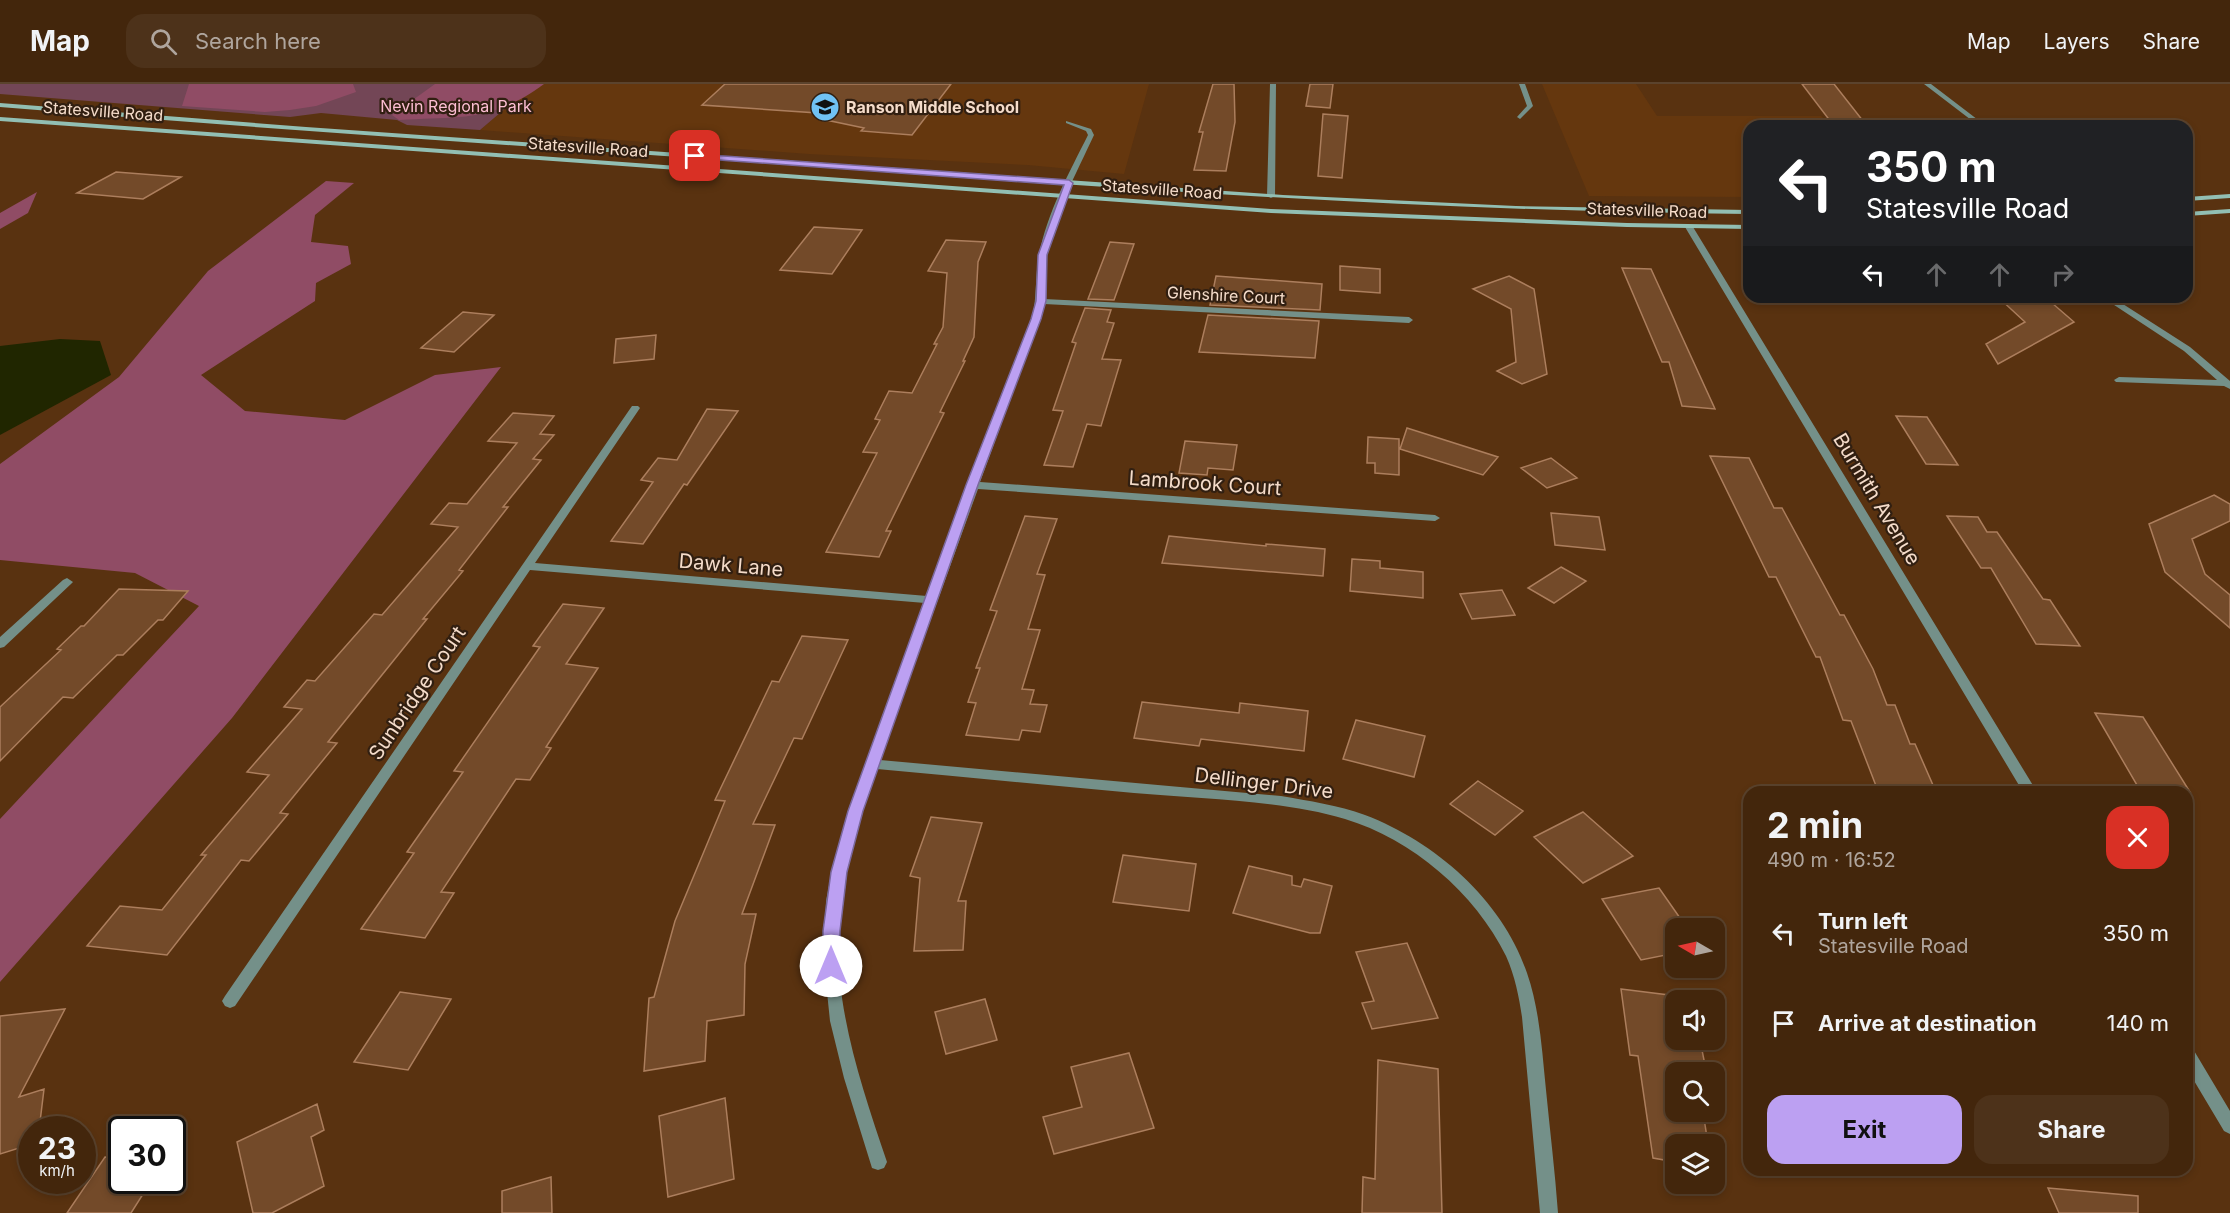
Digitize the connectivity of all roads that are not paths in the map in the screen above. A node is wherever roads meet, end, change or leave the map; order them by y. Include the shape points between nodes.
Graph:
1 (1274, 84) edge
2 (1522, 84) edge
3 (1927, 84) edge
4 (0, 105) edge
5 (1520, 117) dead end
6 (0, 119) edge
7 (1975, 120) edge
8 (1068, 122) dead end
9 (1069, 183) junction
10 (1271, 196) junction
11 (2230, 196) edge
12 (1062, 197) junction
13 (2193, 199) edge
14 (2230, 211) edge
15 (1743, 212) edge
16 (2193, 214) edge
17 (1689, 227) junction
18 (1743, 227) edge
19 (1041, 301) junction
20 (2115, 303) edge
21 (1409, 320) dead end
22 (2119, 380) dead end
23 (2228, 385) edge
24 (635, 408) dead end
25 (972, 485) junction
26 (1435, 518) dead end
27 (528, 566) junction
28 (66, 582) dead end
29 (931, 600) junction
30 (0, 644) edge
31 (873, 764) junction
32 (2026, 786) edge
33 (231, 1001) dead end
34 (2193, 1064) edge
35 (2230, 1126) edge
36 (878, 1162) dead end
37 (1549, 1213) edge

1 - 10 street
2 - 5 street via 1530,106
3 - 7 street
4 - 9 main road, Statesville Road
6 - 12 main road, Statesville Road
8 - 9 street via 1089,130 1091,135
9 - 10 main road, Statesville Road
9 - 12 street
10 - 15 main road, Statesville Road via 1531,208
11 - 13 main road
12 - 17 main road, Statesville Road via 1282,211
12 - 19 street via 1043,255
14 - 16 main road
17 - 18 main road, Statesville Road
17 - 32 street, Burmith Avenue
19 - 21 street, Glenshire Court
19 - 25 street
20 - 23 street via 2187,349
22 - 23 street
24 - 27 street, Sunbridge Court
25 - 26 street, Lambrook Court
25 - 29 street
27 - 29 street, Dawk Lane
27 - 33 street, Sunbridge Court
28 - 30 street
29 - 31 street
31 - 36 street via 855,811 839,872 831,952 842,1047
31 - 37 street, Dellinger Drive via 1281,801 1362,819 1400,838 1462,884 1491,916 1514,958 1530,1019
34 - 35 street

